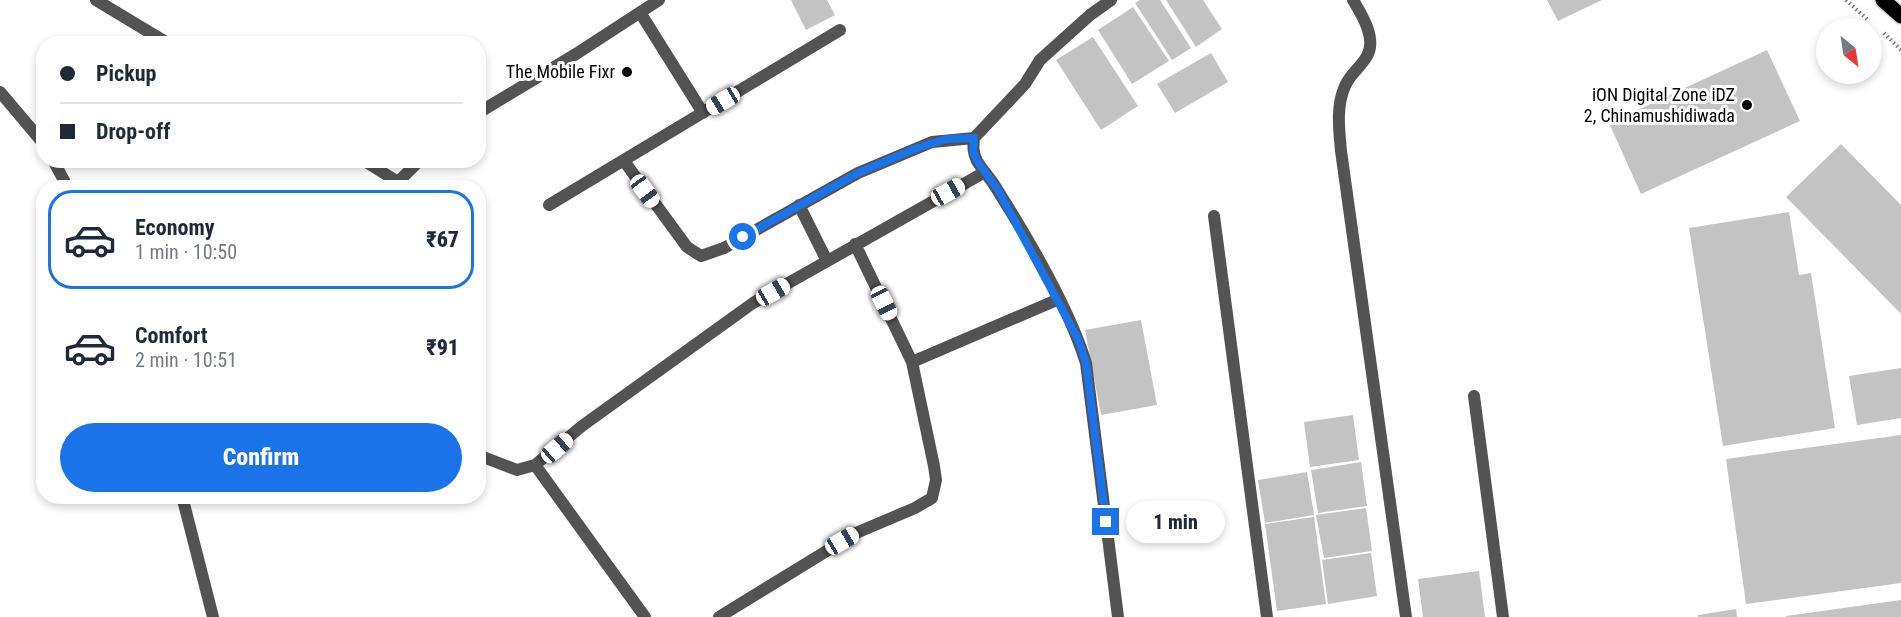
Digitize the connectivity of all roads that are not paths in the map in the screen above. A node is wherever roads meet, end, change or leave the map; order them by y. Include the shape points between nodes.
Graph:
1 (96, 0) edge
2 (659, 0) edge
3 (1111, 0) edge
4 (1353, 0) edge
5 (1883, 0) edge
6 (641, 14) junction
7 (1901, 16) edge
8 (840, 30) dead end
9 (154, 36) edge
10 (0, 93) edge
11 (486, 108) edge
12 (703, 113) junction
13 (36, 135) edge
14 (974, 138) junction
15 (624, 161) junction
16 (373, 168) edge
17 (412, 168) edge
18 (985, 172) junction
19 (389, 180) edge
20 (400, 180) edge
21 (549, 205) dead end
22 (799, 205) junction
23 (1214, 216) dead end
24 (855, 244) junction
25 (827, 261) junction
26 (1059, 299) junction
27 (912, 362) junction
28 (1474, 396) dead end
29 (486, 458) edge
30 (535, 465) junction
31 (185, 504) edge
32 (213, 617) edge
33 (645, 617) edge
34 (719, 617) edge
35 (1118, 617) edge
36 (1267, 617) edge
37 (1406, 617) edge
38 (1503, 617) edge

1 - 9 street
2 - 6 street
3 - 14 street via 1040,60 1024,84
4 - 37 street via 1366,24 1369,45 1368,54 1350,76 1342,95 1341,151
5 - 7 main road
6 - 11 street
6 - 12 street
8 - 12 street
10 - 13 street
12 - 15 street
14 - 18 street via 973,152
14 - 22 street via 932,142 858,173
15 - 21 street
15 - 22 street via 687,247 701,256 724,248
16 - 19 street
17 - 20 street
18 - 24 street
18 - 26 street
22 - 25 street
23 - 36 street
24 - 25 street
24 - 27 street
25 - 30 street via 717,327
26 - 27 street
26 - 35 street via 1086,363
27 - 34 street via 934,466 932,498 856,533
28 - 38 street
29 - 30 street via 517,470
30 - 33 street
31 - 32 street

